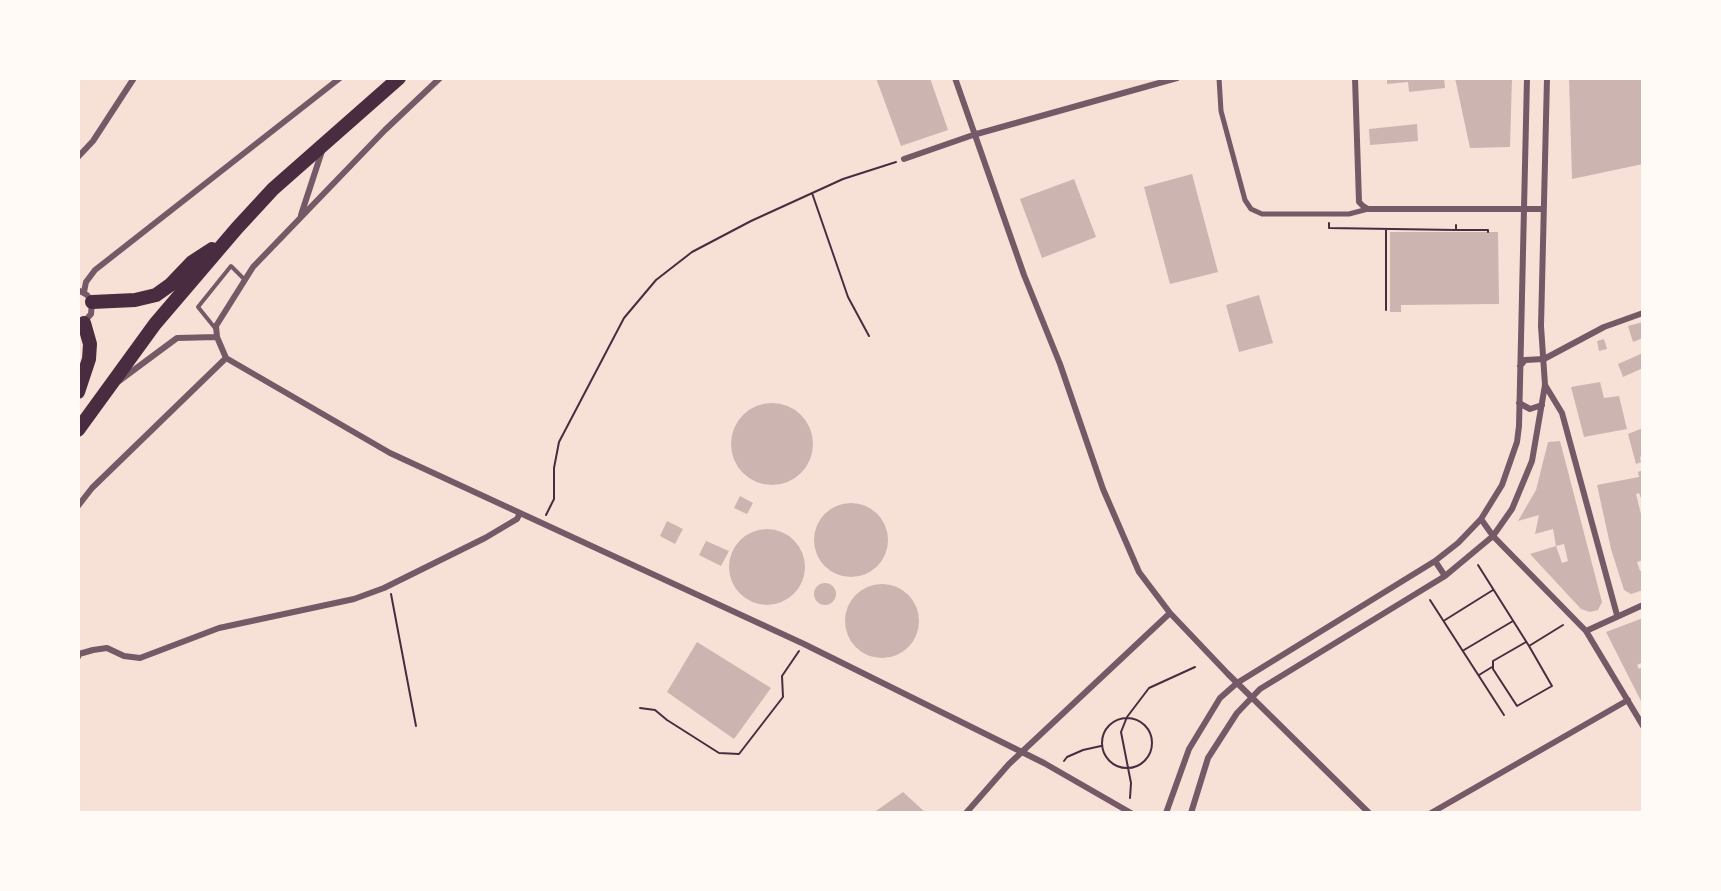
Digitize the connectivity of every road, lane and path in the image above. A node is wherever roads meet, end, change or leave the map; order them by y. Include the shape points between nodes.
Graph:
1 (134, 78) edge
2 (340, 78) edge
3 (399, 78) edge
4 (440, 78) edge
5 (955, 78) edge
6 (1177, 78) edge
7 (1219, 78) edge
8 (1355, 78) edge
9 (1527, 78) edge
10 (1547, 78) edge
11 (973, 135) junction
12 (324, 146) junction
13 (78, 157) edge
14 (904, 159) joint
15 (812, 193) junction
16 (1368, 209) junction
17 (1543, 209) junction
18 (1522, 210) junction
19 (1329, 214) junction
20 (300, 219) junction
21 (1456, 225) dead end
22 (1386, 229) junction
23 (1456, 230) junction
24 (1488, 232) dead end
25 (224, 242) junction
26 (245, 280) junction
27 (85, 294) edge
28 (1386, 310) dead end
29 (1643, 313) edge
30 (81, 324) edge
31 (216, 329) junction
32 (868, 336) dead end
33 (217, 337) junction
34 (226, 358) junction
35 (1544, 359) junction
36 (1520, 367) junction
37 (1545, 385) junction
38 (78, 392) edge
39 (105, 393) junction
40 (1519, 404) junction
41 (1542, 405) junction
42 (78, 430) edge
43 (78, 506) edge
44 (520, 513) junction
45 (1481, 519) junction
46 (542, 522) junction
47 (1493, 536) junction
48 (1435, 561) junction
49 (1478, 565) dead end
50 (1445, 576) junction
51 (389, 586) junction
52 (1493, 590) junction
53 (1430, 600) dead end
54 (1643, 605) edge
55 (1170, 613) junction
56 (1617, 615) junction
57 (1446, 620) junction
58 (1513, 621) junction
59 (1563, 626) dead end
60 (1586, 632) junction
61 (1526, 642) junction
62 (804, 644) junction
63 (1529, 646) junction
64 (1464, 650) junction
65 (78, 655) edge
66 (1195, 667) dead end
67 (1493, 667) junction
68 (1479, 675) junction
69 (1238, 684) junction
70 (1251, 698) junction
71 (1628, 700) junction
72 (640, 708) dead end
73 (1504, 715) dead end
74 (1127, 717) junction
75 (416, 726) dead end
76 (1643, 726) edge
77 (1101, 746) junction
78 (1022, 753) junction
79 (1064, 761) dead end
80 (1129, 768) junction
81 (1130, 798) dead end
82 (966, 813) edge
83 (1131, 813) edge
84 (1166, 813) edge
85 (1191, 813) edge
86 (1369, 813) edge
87 (1431, 813) edge

1 - 13 street
2 - 27 street via 95,270 86,282
3 - 12 highway
4 - 20 street
5 - 11 street
6 - 11 street
7 - 19 street via 1221,111 1245,200 1251,209 1263,214
8 - 16 street via 1359,202
9 - 18 street
10 - 17 street
11 - 14 street
11 - 55 street via 1103,489 1139,572
12 - 20 street
12 - 25 highway via 273,189
14 - 15 path
15 - 32 path via 848,297
15 - 46 path via 692,252 656,280 632,308 559,442 554,500
16 - 18 street
16 - 19 street
17 - 18 street
17 - 35 street
18 - 36 street
19 - 22 path via 1329,228
20 - 26 street
21 - 23 path
22 - 23 path
22 - 28 path
23 - 24 path
25 - 27 highway via 192,261 156,295 135,300
25 - 39 highway via 155,324
26 - 31 street
26 - 31 lane via 231,266 198,307
27 - 30 street via 92,314
29 - 35 street via 1604,327
30 - 38 highway via 90,344
31 - 33 street
33 - 34 street
33 - 39 street via 177,338
34 - 43 street
34 - 44 street via 390,453
35 - 36 street via 1525,360
35 - 37 street
36 - 40 street
37 - 41 street
37 - 56 street via 1562,413
39 - 42 highway
40 - 41 street via 1530,409
40 - 45 street via 1517,442 1502,485
41 - 47 street via 1532,462 1512,509
44 - 46 street
44 - 51 street via 517,519 485,538
45 - 47 street
45 - 48 street
46 - 62 street
47 - 50 street
47 - 60 street
48 - 50 street
48 - 69 street
49 - 52 path
50 - 70 street
51 - 65 street via 354,599 219,627 140,658 107,648
51 - 75 path
52 - 57 path
52 - 58 path
53 - 57 path
54 - 56 street
55 - 69 street
55 - 78 street
56 - 60 street
57 - 64 path
58 - 61 path
58 - 64 path
59 - 63 path
60 - 71 street
61 - 63 path
61 - 67 path via 1492,661
62 - 72 path via 782,676 783,697 739,754 719,753 655,710
62 - 78 street
63 - 67 path via 1552,686 1517,706
64 - 68 path
66 - 74 path via 1149,688
67 - 68 path
68 - 73 path
69 - 70 street
69 - 84 street via 1221,698 1202,724 1177,776
70 - 85 street via 1208,758
70 - 86 street
71 - 76 street
71 - 87 street
74 - 77 path via 1105,729
74 - 80 path via 1121,732
74 - 80 path via 1145,724 1152,742 1146,759
77 - 79 path via 1083,750
77 - 80 path via 1110,762
78 - 82 street
78 - 83 street
80 - 81 path

